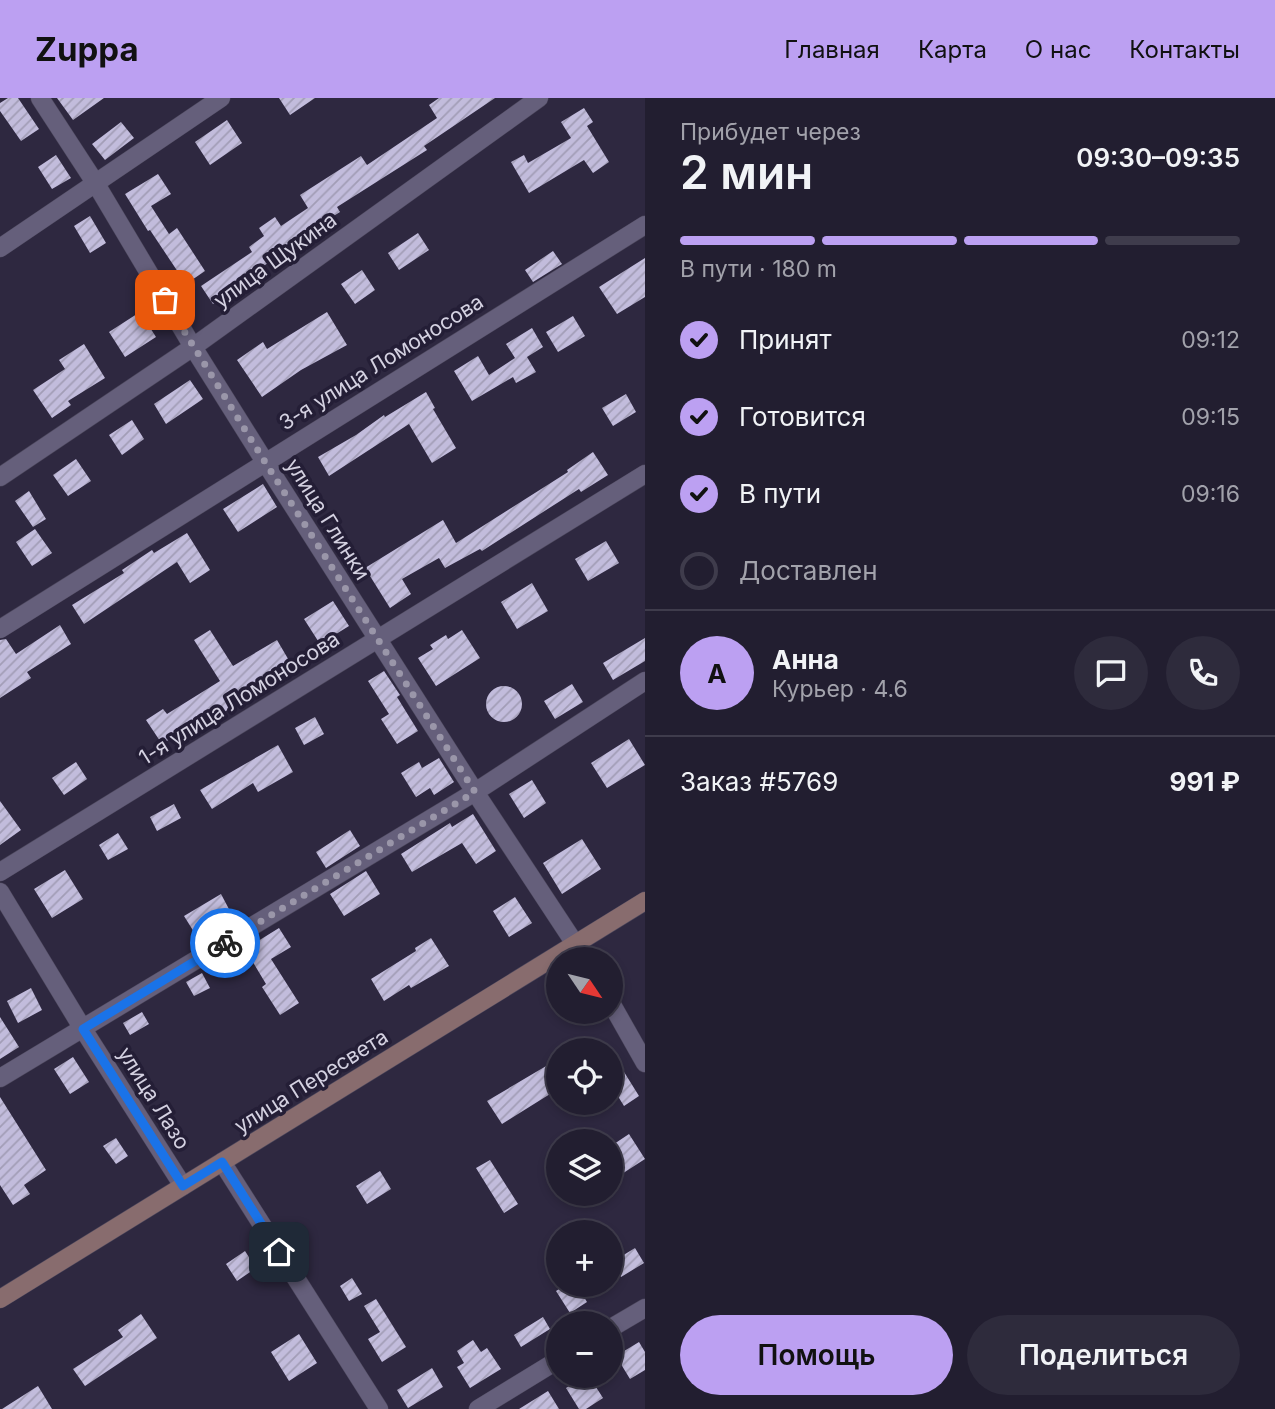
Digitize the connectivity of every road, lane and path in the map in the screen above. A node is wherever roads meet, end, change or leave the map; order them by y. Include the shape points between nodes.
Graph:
1 (40, 98) edge
2 (222, 98) edge
3 (539, 98) edge
4 (96, 184) junction
5 (645, 225) edge
6 (0, 248) edge
7 (193, 347) junction
8 (265, 462) junction
9 (645, 474) edge
10 (0, 477) edge
11 (0, 629) edge
12 (378, 640) junction
13 (645, 681) edge
14 (475, 792) junction
15 (0, 872) edge
16 (0, 892) edge
17 (645, 901) edge
18 (578, 947) edge
19 (586, 947) edge
20 (546, 972) edge
21 (623, 1024) edge
22 (83, 1029) junction
23 (645, 1063) edge
24 (0, 1078) edge
25 (222, 1162) junction
26 (183, 1186) junction
27 (0, 1299) edge
28 (645, 1308) edge
29 (623, 1321) edge
30 (546, 1367) edge
31 (379, 1409) edge
32 (478, 1409) edge

1 - 4 street, улица Глинки
2 - 4 street
3 - 7 street, улица Щукина
4 - 6 street
4 - 7 street, улица Глинки
5 - 8 street, 3-я улица Ломоносова
7 - 8 street, улица Глинки
7 - 10 street, улица Щукина
8 - 11 street, 3-я улица Ломоносова
8 - 12 street, улица Глинки
9 - 12 street, 1-я улица Ломоносова
12 - 14 street, улица Глинки
12 - 15 street, 1-я улица Ломоносова
13 - 14 street
14 - 18 street, улица Глинки
14 - 22 street
16 - 22 street, улица Лазо
17 - 19 main road, улица Пересвета
20 - 25 main road, улица Пересвета
21 - 23 street
22 - 24 street
22 - 26 street, улица Лазо
25 - 26 main road, улица Пересвета
25 - 31 street
26 - 27 main road, улица Пересвета
28 - 29 street
30 - 32 street

